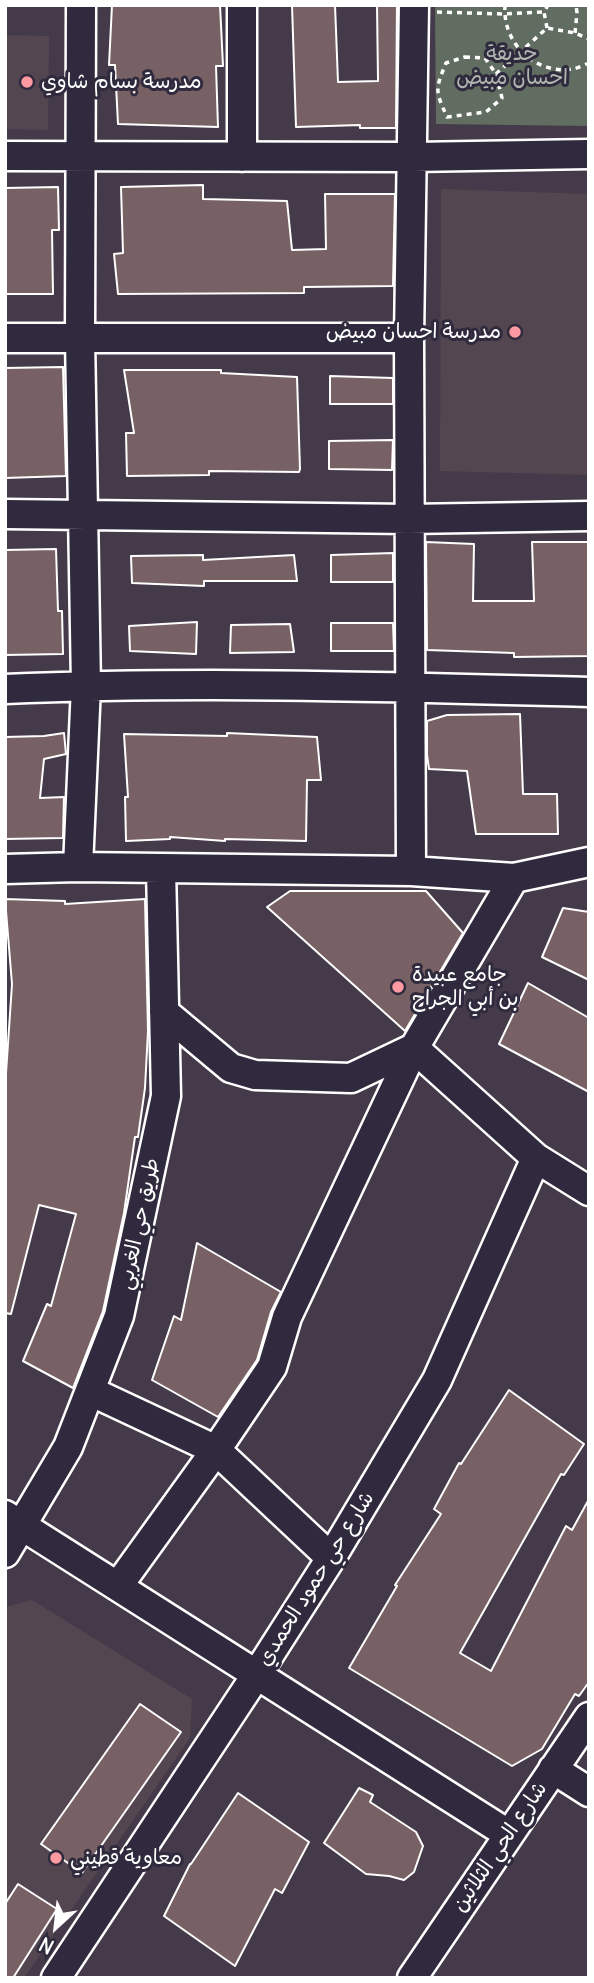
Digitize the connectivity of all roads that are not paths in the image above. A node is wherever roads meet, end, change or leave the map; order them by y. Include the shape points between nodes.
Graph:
1 (80, 5) edge
2 (242, 5) edge
3 (425, 9) edge
4 (589, 153) edge
5 (5, 156) edge
6 (80, 156) junction
7 (242, 157) junction
8 (413, 157) junction
9 (5, 338) edge
10 (80, 338) junction
11 (409, 338) junction
12 (5, 514) edge
13 (83, 515) junction
14 (589, 516) edge
15 (409, 519) junction
16 (86, 686) junction
17 (409, 687) junction
18 (5, 689) edge
19 (589, 692) edge
20 (589, 862) edge
21 (78, 867) junction
22 (161, 868) junction
23 (5, 869) edge
24 (411, 871) junction
25 (514, 878) junction
26 (164, 1012) junction
27 (414, 1048) junction
28 (536, 1158) junction
29 (589, 1191) edge
30 (90, 1391) junction
31 (216, 1450) junction
32 (13, 1520) edge
33 (5, 1553) edge
34 (331, 1558) junction
35 (118, 1587) junction
36 (257, 1674) junction
37 (589, 1717) edge
38 (554, 1769) junction
39 (589, 1792) edge
40 (508, 1834) junction
41 (56, 1978) edge
42 (412, 1978) edge

1 - 6 street
2 - 7 street
3 - 8 street
4 - 8 street
5 - 6 street
6 - 7 street
6 - 10 street
7 - 8 street
8 - 11 street
9 - 10 street
10 - 11 street
10 - 13 street
11 - 15 street
12 - 13 street
13 - 15 street
13 - 16 street
14 - 15 street
15 - 17 street
16 - 17 street
16 - 18 street
16 - 21 street
17 - 19 street
17 - 24 street
20 - 25 street
21 - 22 street
21 - 23 street
22 - 24 street
22 - 26 street, طريق حي الغربي
24 - 25 street
25 - 27 street
26 - 27 street via 231,1068 255,1075 351,1078
26 - 30 street, طريق حي الغربي via 166,1096 119,1316
27 - 28 street
27 - 31 street via 287,1317 272,1367
28 - 29 street
28 - 34 street, شارع حي حمود الحمدي via 437,1380
30 - 31 street
30 - 32 street, طريق حي الغربي via 68,1447
31 - 34 street
31 - 35 street
32 - 33 street, طريق حي الغربي
32 - 35 street
34 - 36 street, شارع حي حمود الحمدي
35 - 36 street
36 - 40 street
36 - 41 street, شارع حي حمود الحمدي
37 - 38 street, شارع الحي الثلاثين
38 - 39 street
38 - 40 street, شارع الحي الثلاثين
40 - 42 street, شارع الحي الثلاثين

